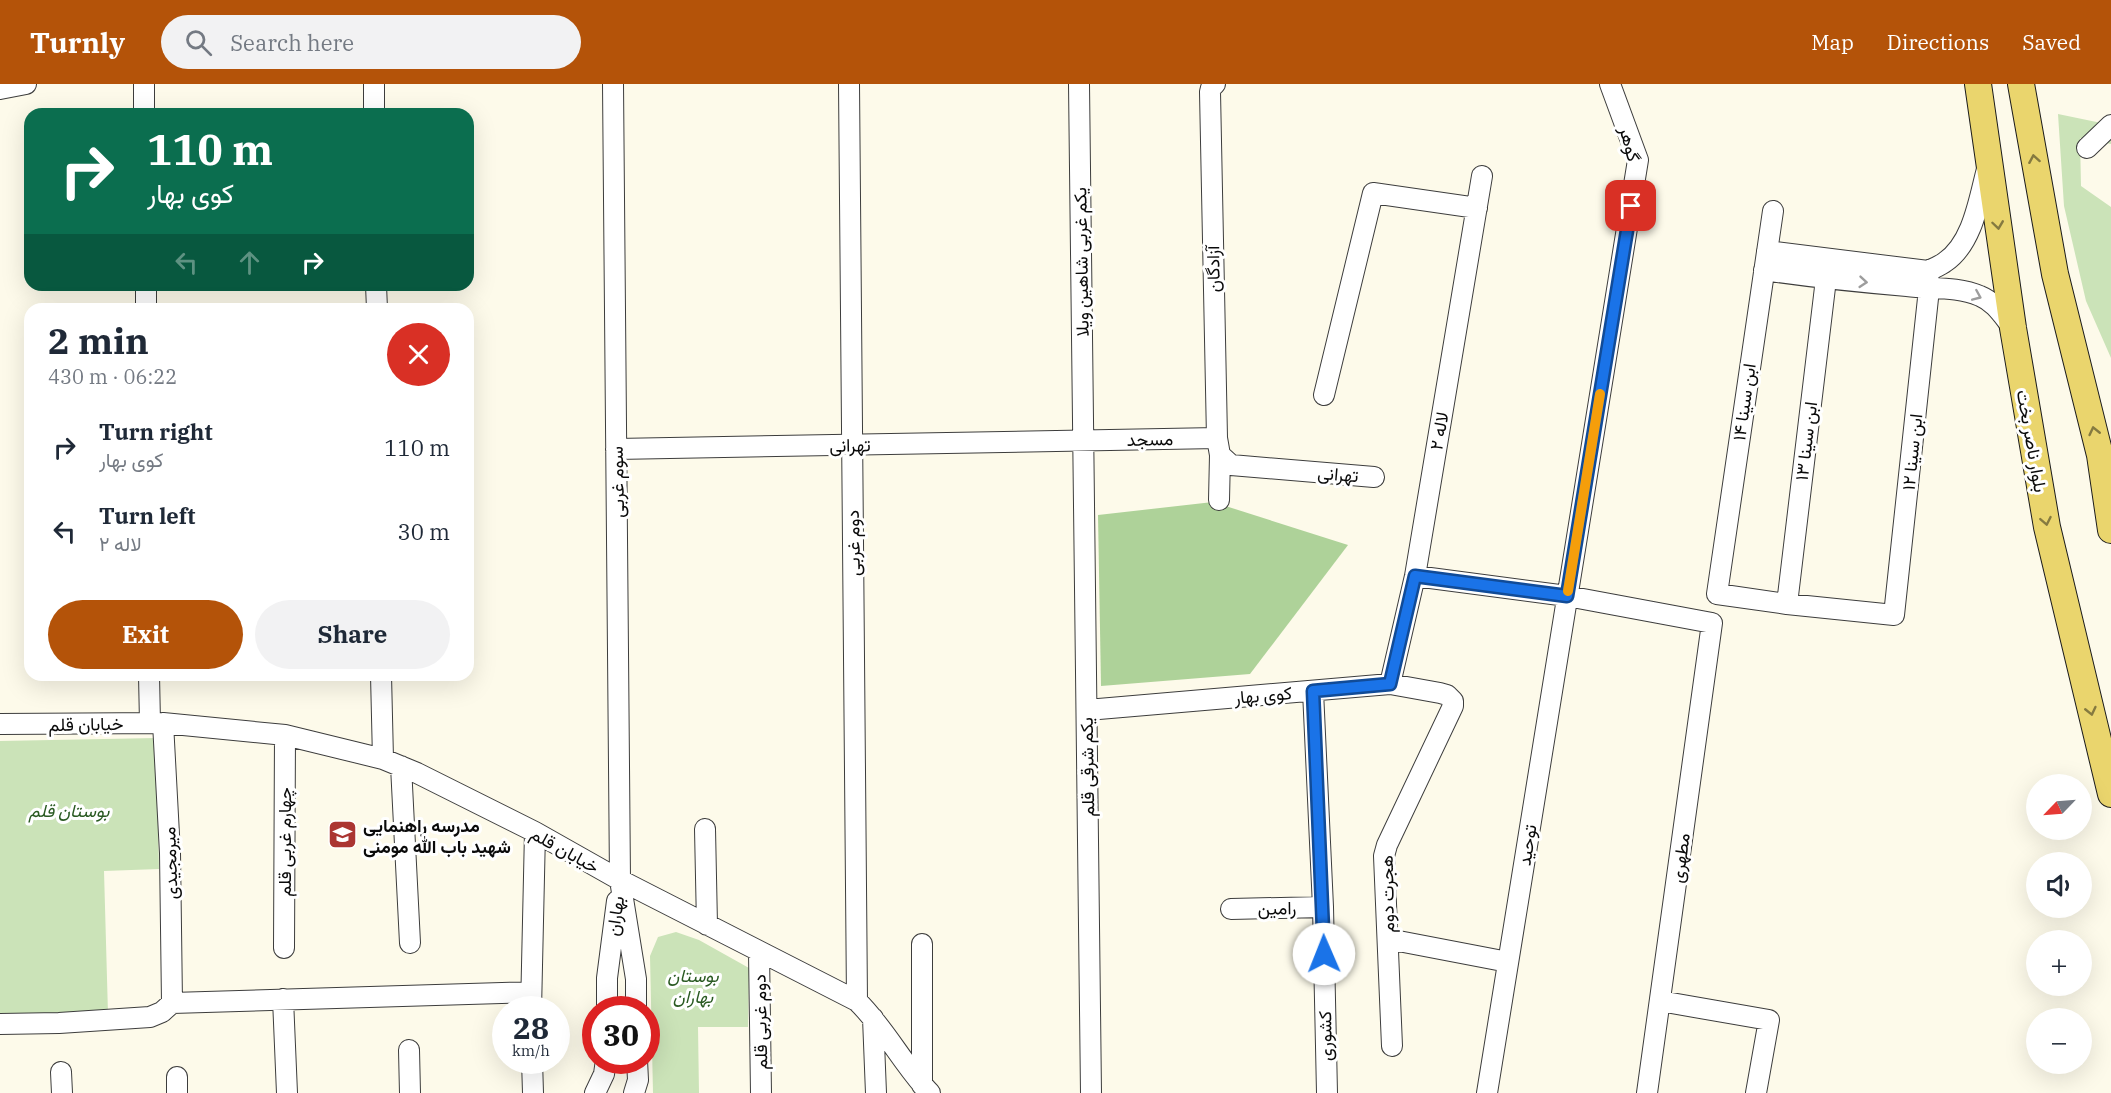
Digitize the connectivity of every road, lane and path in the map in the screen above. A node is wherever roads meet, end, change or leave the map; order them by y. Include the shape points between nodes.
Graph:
1 (27, 84) edge
2 (144, 84) edge
3 (374, 84) edge
4 (613, 84) edge
5 (849, 84) edge
6 (1079, 84) edge
7 (1215, 84) edge
8 (1611, 84) edge
9 (1978, 84) edge
10 (2021, 84) edge
11 (0, 89) edge
12 (144, 108) edge
13 (374, 108) edge
14 (2111, 125) edge
15 (2087, 148) dead end
16 (1989, 160) junction
17 (1482, 176) dead end
18 (1477, 208) junction
19 (1773, 211) dead end
20 (1765, 260) junction
21 (1826, 279) junction
22 (1929, 280) junction
23 (2013, 328) junction
24 (1324, 395) dead end
25 (1083, 441) junction
26 (852, 445) junction
27 (616, 449) junction
28 (1222, 453) junction
29 (1374, 477) dead end
30 (1220, 500) dead end
31 (2111, 530) edge
32 (1415, 576) junction
33 (1567, 596) junction
34 (1787, 604) junction
35 (150, 681) edge
36 (381, 681) edge
37 (1390, 684) junction
38 (1313, 691) junction
39 (1440, 693) joint
40 (1086, 710) junction
41 (157, 723) junction
42 (0, 724) edge
43 (285, 735) junction
44 (383, 759) junction
45 (401, 766) junction
46 (2111, 794) edge
47 (705, 829) dead end
48 (535, 832) junction
49 (620, 880) junction
50 (1323, 907) junction
51 (1231, 909) dead end
52 (707, 926) junction
53 (1388, 939) junction
54 (410, 943) dead end
55 (922, 944) dead end
56 (284, 948) dead end
57 (759, 952) junction
58 (1508, 962) junction
59 (607, 978) junction
60 (636, 978) junction
61 (531, 996) edge
62 (607, 996) edge
63 (636, 996) edge
64 (283, 999) junction
65 (492, 1001) edge
66 (857, 1001) junction
67 (1660, 1001) junction
68 (172, 1003) junction
69 (873, 1018) junction
70 (0, 1024) edge
71 (1392, 1046) dead end
72 (409, 1050) dead end
73 (61, 1072) dead end
74 (532, 1074) edge
75 (604, 1074) edge
76 (926, 1089) edge
77 (62, 1093) edge
78 (286, 1093) edge
79 (410, 1093) edge
80 (533, 1093) edge
81 (595, 1093) edge
82 (761, 1093) edge
83 (876, 1093) edge
84 (1091, 1093) edge
85 (1327, 1093) edge
86 (1487, 1093) edge
87 (1647, 1093) edge
88 (1756, 1093) edge

1 - 11 street
2 - 12 street
3 - 13 street
4 - 27 street, سوم غربی
5 - 26 street, دوم غربی
6 - 25 street, یکم غربی شاهین ویلا
7 - 28 street, آزادگان via 1210,92
8 - 33 street, گوهر via 1638,160
9 - 16 main road, بلوار ناصر بخت
31 -> 10 main road via 2100,455 2055,274
14 - 15 street
16 - 22 street via 1961,245
16 -> 23 main road, بلوار ناصر بخت
17 - 18 street, لاله ۲
18 - 24 street via 1373,194
18 - 32 street, لاله ۲
19 - 20 street, ابن سینا ۱۴
20 - 21 street
20 - 22 street
20 - 34 street, ابن سینا ۱۴ via 1717,594
21 -> 22 street
21 - 34 street, ابن سینا ۱۳
22 -> 23 street via 1982,296 1997,307
22 - 34 street, ابن سینا ۱۲ via 1894,615
23 -> 46 main road, بلوار ناصر بخت via 2047,527
25 - 26 street, تهرانی
25 - 28 street, مسجد
25 - 40 street, یکم شرقی قلم
26 - 27 street, تهرانی
26 - 66 street, دوم غربی
27 - 49 street, سوم غربی
28 - 29 street, تهرانی
28 - 30 street, آزادگان
32 - 33 street
32 - 37 street, لاله ۲
33 - 58 street, توحید
33 - 67 street, مطهری via 1712,623
35 - 41 street, میرمجیدی
36 - 44 street
37 - 38 street, کوی بهار
37 - 39 street, کوی بهار
38 - 40 street, کوی بهار
38 - 50 street, کشوری
39 - 53 street, هجرت دوم via 1448,695 1454,706 1384,856
40 - 84 street, یکم شرقی قلم
41 - 42 street, خیابان قلم
41 - 43 street, خیابان قلم
41 - 68 street, میرمجیدی via 170,853
43 - 44 street, خیابان قلم
43 - 56 street, چهارم غربی قلم
44 - 45 street, خیابان قلم
45 - 48 street, خیابان قلم
45 - 54 street
47 - 52 street
48 - 49 street, خیابان قلم
48 - 61 street
49 - 52 street, خیابان قلم
49 - 59 street, بهاران
49 - 60 street, بهاران
50 - 51 street, رامین
50 - 85 street, کشوری
52 - 57 street, خیابان قلم
53 - 58 street
53 - 71 street, هجرت دوم
55 - 76 street
57 - 66 street, خیابان قلم
57 - 82 street, دوم غربی قلم
58 - 86 street, توحید
59 - 60 street via 620,966 630,969
59 - 62 street, بهاران
60 - 63 street, بهاران
64 - 65 street
64 - 68 street
64 - 78 street
66 - 69 street, خیابان قلم
67 - 87 street, مطهری
67 - 88 street via 1769,1020
68 - 70 street via 150,1017
69 - 76 street, خیابان قلم
69 - 83 street
72 - 79 street
73 - 77 street
74 - 80 street
75 - 81 street

